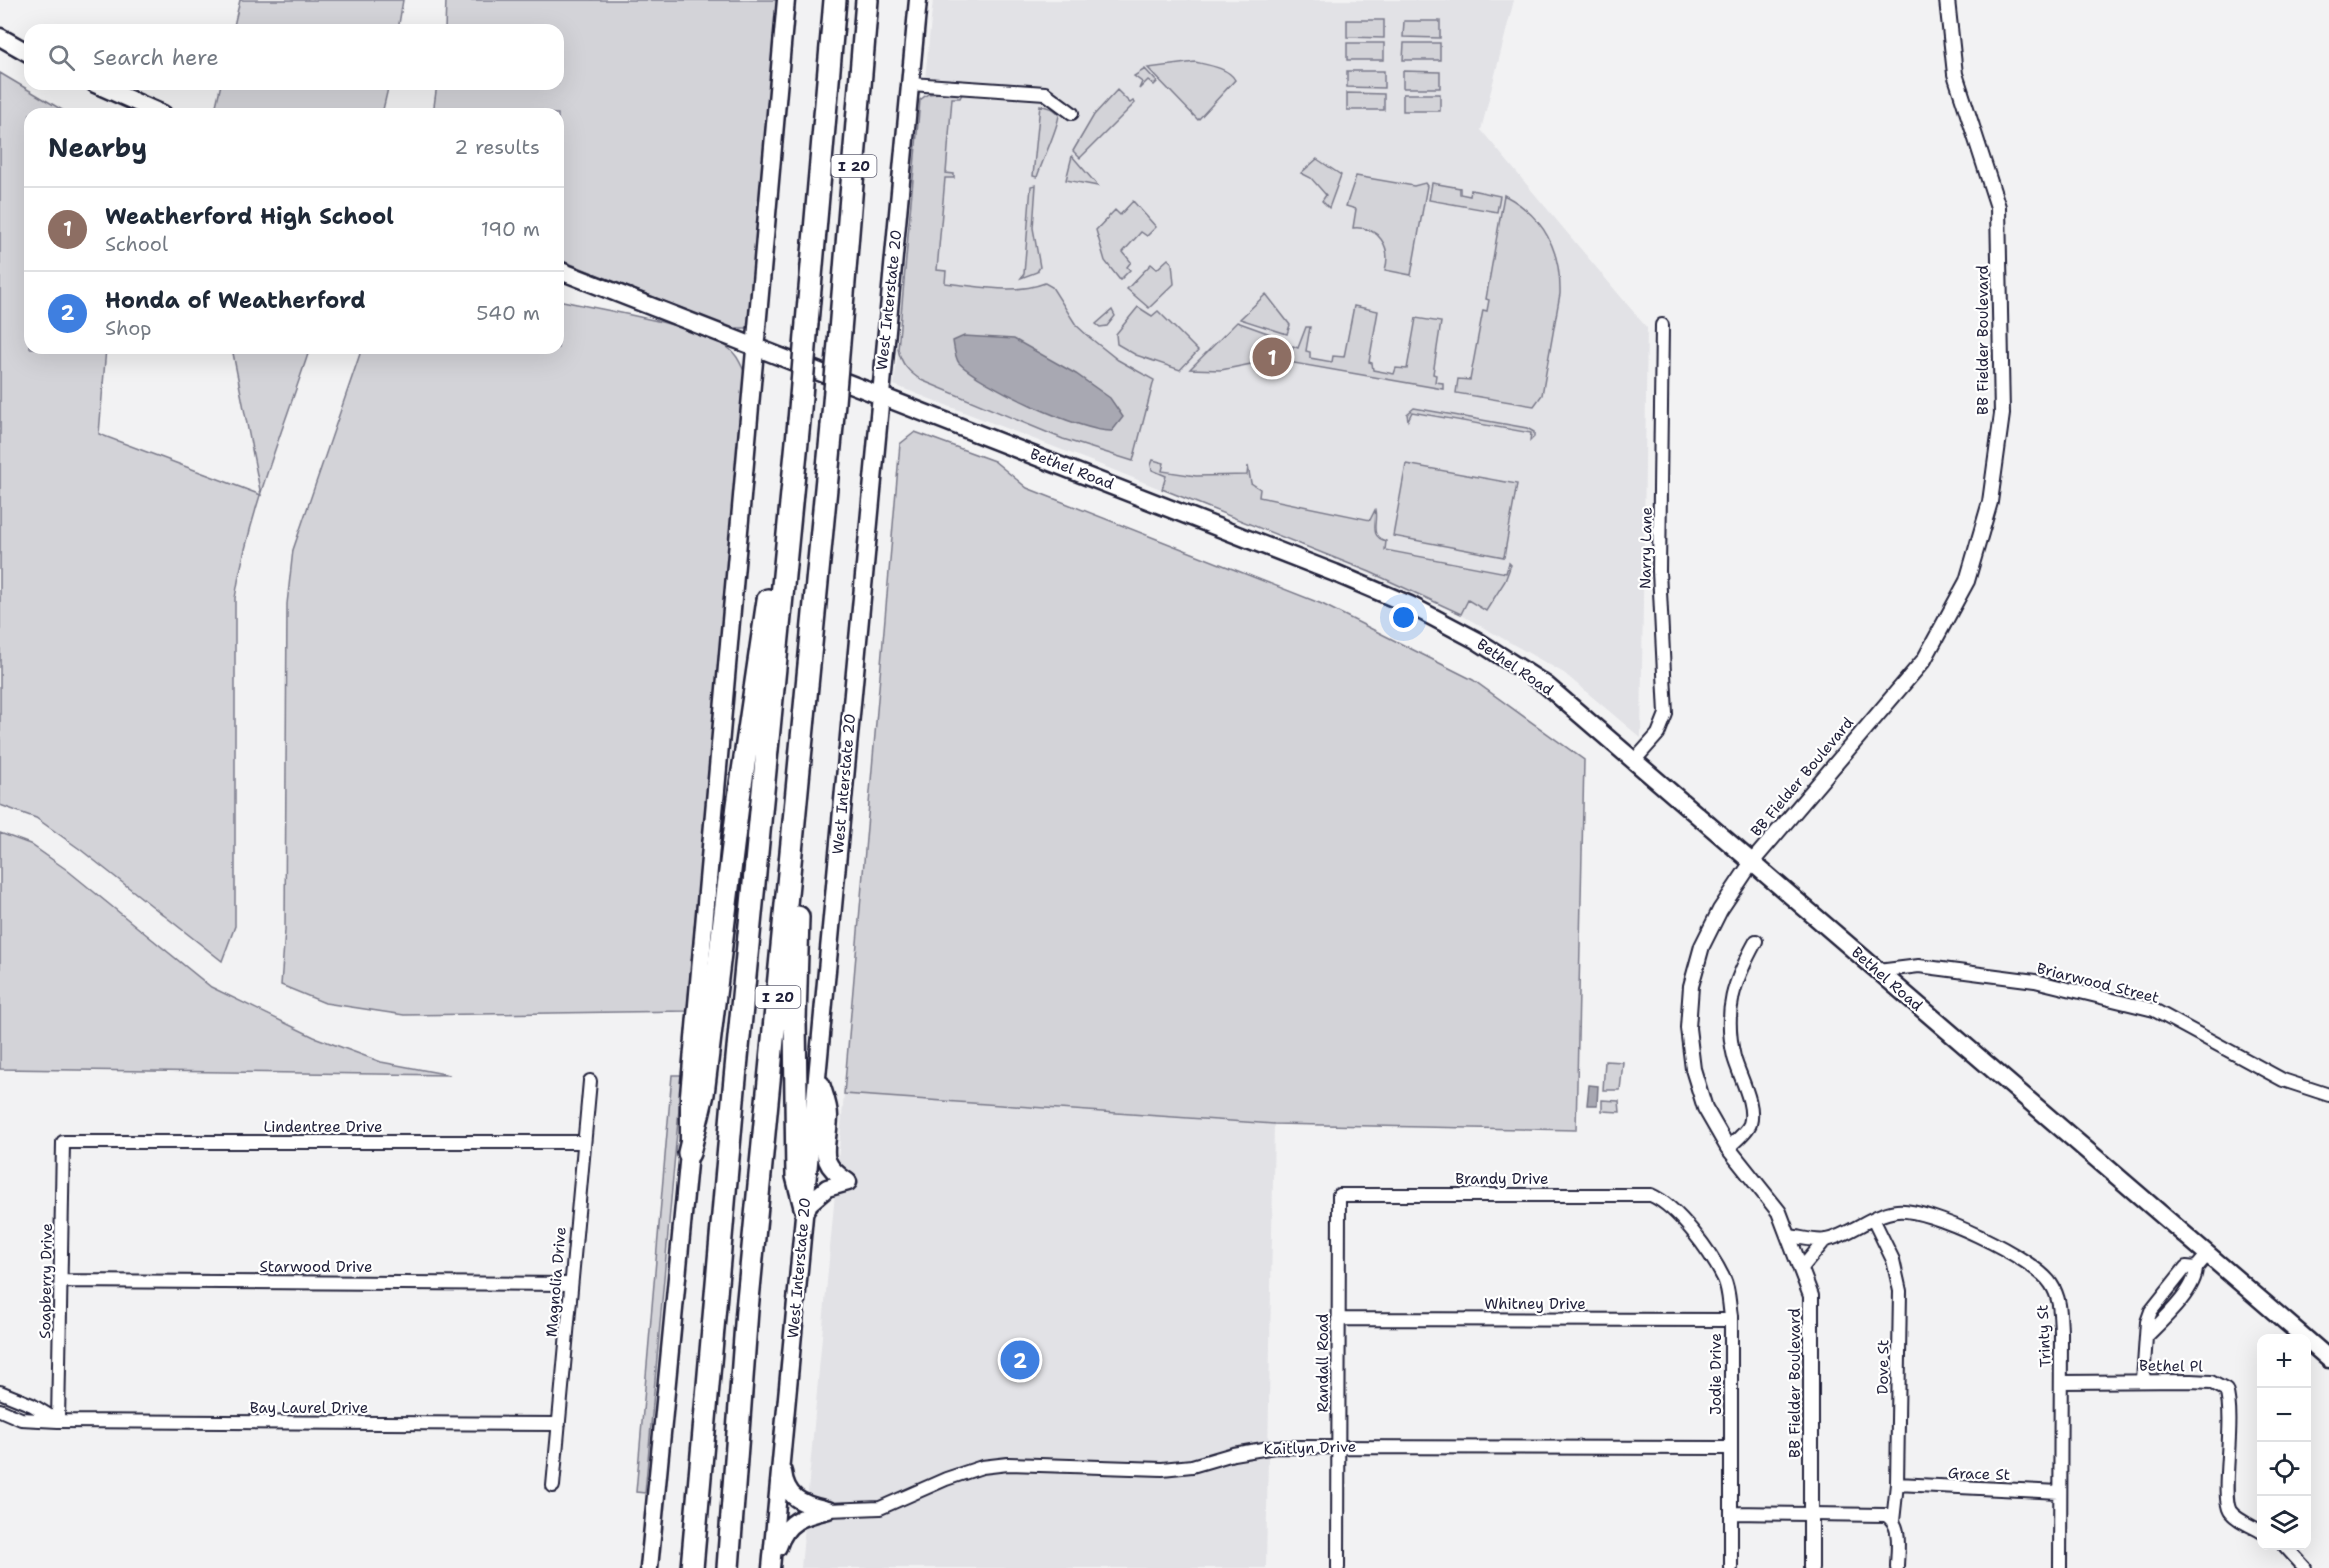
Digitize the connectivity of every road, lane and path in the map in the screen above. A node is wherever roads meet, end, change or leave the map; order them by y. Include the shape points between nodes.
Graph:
1 (786, 0) edge
2 (835, 0) edge
3 (867, 0) edge
4 (918, 0) edge
5 (1947, 0) edge
6 (0, 37) edge
7 (24, 51) edge
8 (910, 84) junction
9 (108, 90) edge
10 (150, 108) edge
11 (1072, 113) dead end
12 (564, 272) edge
13 (1662, 325) dead end
14 (755, 348) junction
15 (880, 394) junction
16 (786, 540) junction
17 (1634, 761) junction
18 (795, 811) junction
19 (1752, 862) junction
20 (1756, 941) dead end
21 (1878, 971) junction
22 (818, 1071) junction
23 (590, 1081) dead end
24 (2329, 1095) edge
25 (63, 1142) joint
26 (584, 1142) junction
27 (1728, 1148) junction
28 (688, 1153) junction
29 (1339, 1195) joint
30 (1664, 1201) joint
31 (805, 1207) junction
32 (1873, 1219) junction
33 (1789, 1236) junction
34 (1825, 1240) junction
35 (2208, 1254) junction
36 (1802, 1268) junction
37 (61, 1281) junction
38 (570, 1284) junction
39 (1338, 1319) junction
40 (1731, 1320) junction
41 (2300, 1334) edge
42 (2311, 1343) edge
43 (2329, 1359) edge
44 (2143, 1380) junction
45 (2061, 1382) junction
46 (0, 1392) edge
47 (0, 1410) edge
48 (58, 1421) junction
49 (559, 1424) junction
50 (1338, 1447) junction
51 (1731, 1448) junction
52 (782, 1455) junction
53 (1898, 1484) junction
54 (554, 1486) dead end
55 (2059, 1492) junction
56 (828, 1510) junction
57 (1731, 1514) junction
58 (1811, 1514) junction
59 (1893, 1521) junction
60 (2257, 1529) edge
61 (2289, 1550) edge
62 (649, 1568) edge
63 (692, 1568) edge
64 (728, 1568) edge
65 (771, 1568) edge
66 (1338, 1568) edge
67 (1731, 1568) edge
68 (1811, 1568) edge
69 (1897, 1568) edge
70 (2060, 1568) edge
71 (2305, 1568) edge

1 - 14 main road
2 - 16 highway, I 20, bridge
3 - 18 highway, I 20, bridge
4 - 8 main road, West Interstate 20
5 - 19 street, BB Fielder Boulevard via 1955,74 1998,207 2002,414 1990,502 1967,581 1924,660
6 - 7 main road
8 - 11 street via 1045,93
8 - 15 main road, West Interstate 20
9 - 10 main road
12 - 14 main road, Bethel Road
13 - 17 street, Narry Lane via 1659,571 1666,714 1658,734
14 - 15 main road, Bethel Road
14 - 28 main road via 689,1095
15 - 17 main road, Bethel Road via 1410,605 1476,640 1546,686
15 - 22 main road, West Interstate 20
16 - 28 highway via 773,572 757,665 703,1094
16 - 63 highway, I 20
17 - 19 main road, Bethel Road
18 - 31 highway via 803,843 795,1020 797,1176
18 - 64 highway, I 20 via 747,1310
19 - 21 main road, Bethel Road
19 - 27 street, BB Fielder Boulevard via 1702,946 1691,986 1688,1028 1693,1070 1705,1108
20 - 27 street via 1736,977 1729,1010 1733,1055 1751,1109 1749,1126
21 - 24 street, Briarwood Street via 1919,966 2035,981 2154,1010 2283,1080
21 - 35 main road, Bethel Road
22 - 31 main road, West Interstate 20
22 - 31 main road via 829,1114 826,1160 831,1171 849,1182 827,1188
23 - 26 street, Magnolia Drive
25 - 26 street, Lindentree Drive
25 - 37 street, Soapberry Drive
26 - 38 street, Magnolia Drive
27 - 33 street, BB Fielder Boulevard via 1779,1212
28 - 62 main road
29 - 30 street, Brandy Drive via 1651,1195
29 - 39 street, Randall Road
30 - 40 street, Jodie Drive via 1704,1248 1725,1281
31 - 52 main road, West Interstate 20
32 - 34 street, Trinty St
32 - 45 street, Trinty St via 1900,1210 1929,1215 2034,1266 2051,1284 2059,1301
32 - 53 street, Dove St via 1893,1260 1900,1291
33 - 34 street, Trinty St
33 - 36 street, BB Fielder Boulevard
34 - 36 street, Trinty St
35 - 41 main road, Bethel Road
35 - 44 street via 2196,1268 2196,1278 2147,1336
36 - 58 street, BB Fielder Boulevard via 1811,1296
37 - 38 street, Starwood Drive
37 - 48 street, Soapberry Drive
38 - 49 street, Magnolia Drive
39 - 40 street, Whitney Drive
39 - 50 street, Randall Road
40 - 51 street, Jodie Drive
42 - 43 main road, Bethel Road
44 - 45 street, Bethel Pl
44 - 60 street, Bethel Pl via 2211,1382 2226,1390 2230,1440 2227,1501 2234,1515
45 - 55 street, Trinty St
46 - 48 street
47 - 48 street, Bay Laurel Drive via 21,1419
48 - 49 street, Bay Laurel Drive
49 - 54 street, Magnolia Drive
50 - 51 street, Kaitlyn Drive
50 - 56 street, Kaitlyn Drive via 1275,1447 1162,1469 1008,1464 982,1467 880,1508
50 - 66 street, Randall Road
51 - 57 street, Jodie Drive
52 - 56 main road, Kaitlyn Drive via 787,1489 794,1498
52 - 65 main road, West Interstate 20
53 - 55 street, Grace St
53 - 59 street, Dove St
55 - 70 street, Trinty St
56 - 65 main road, Kaitlyn Drive via 794,1520 781,1536
57 - 58 street
57 - 67 street, Jodie Drive
58 - 59 street via 1879,1514
58 - 68 street, BB Fielder Boulevard
59 - 69 street, Dove St via 1897,1532
61 - 71 street

